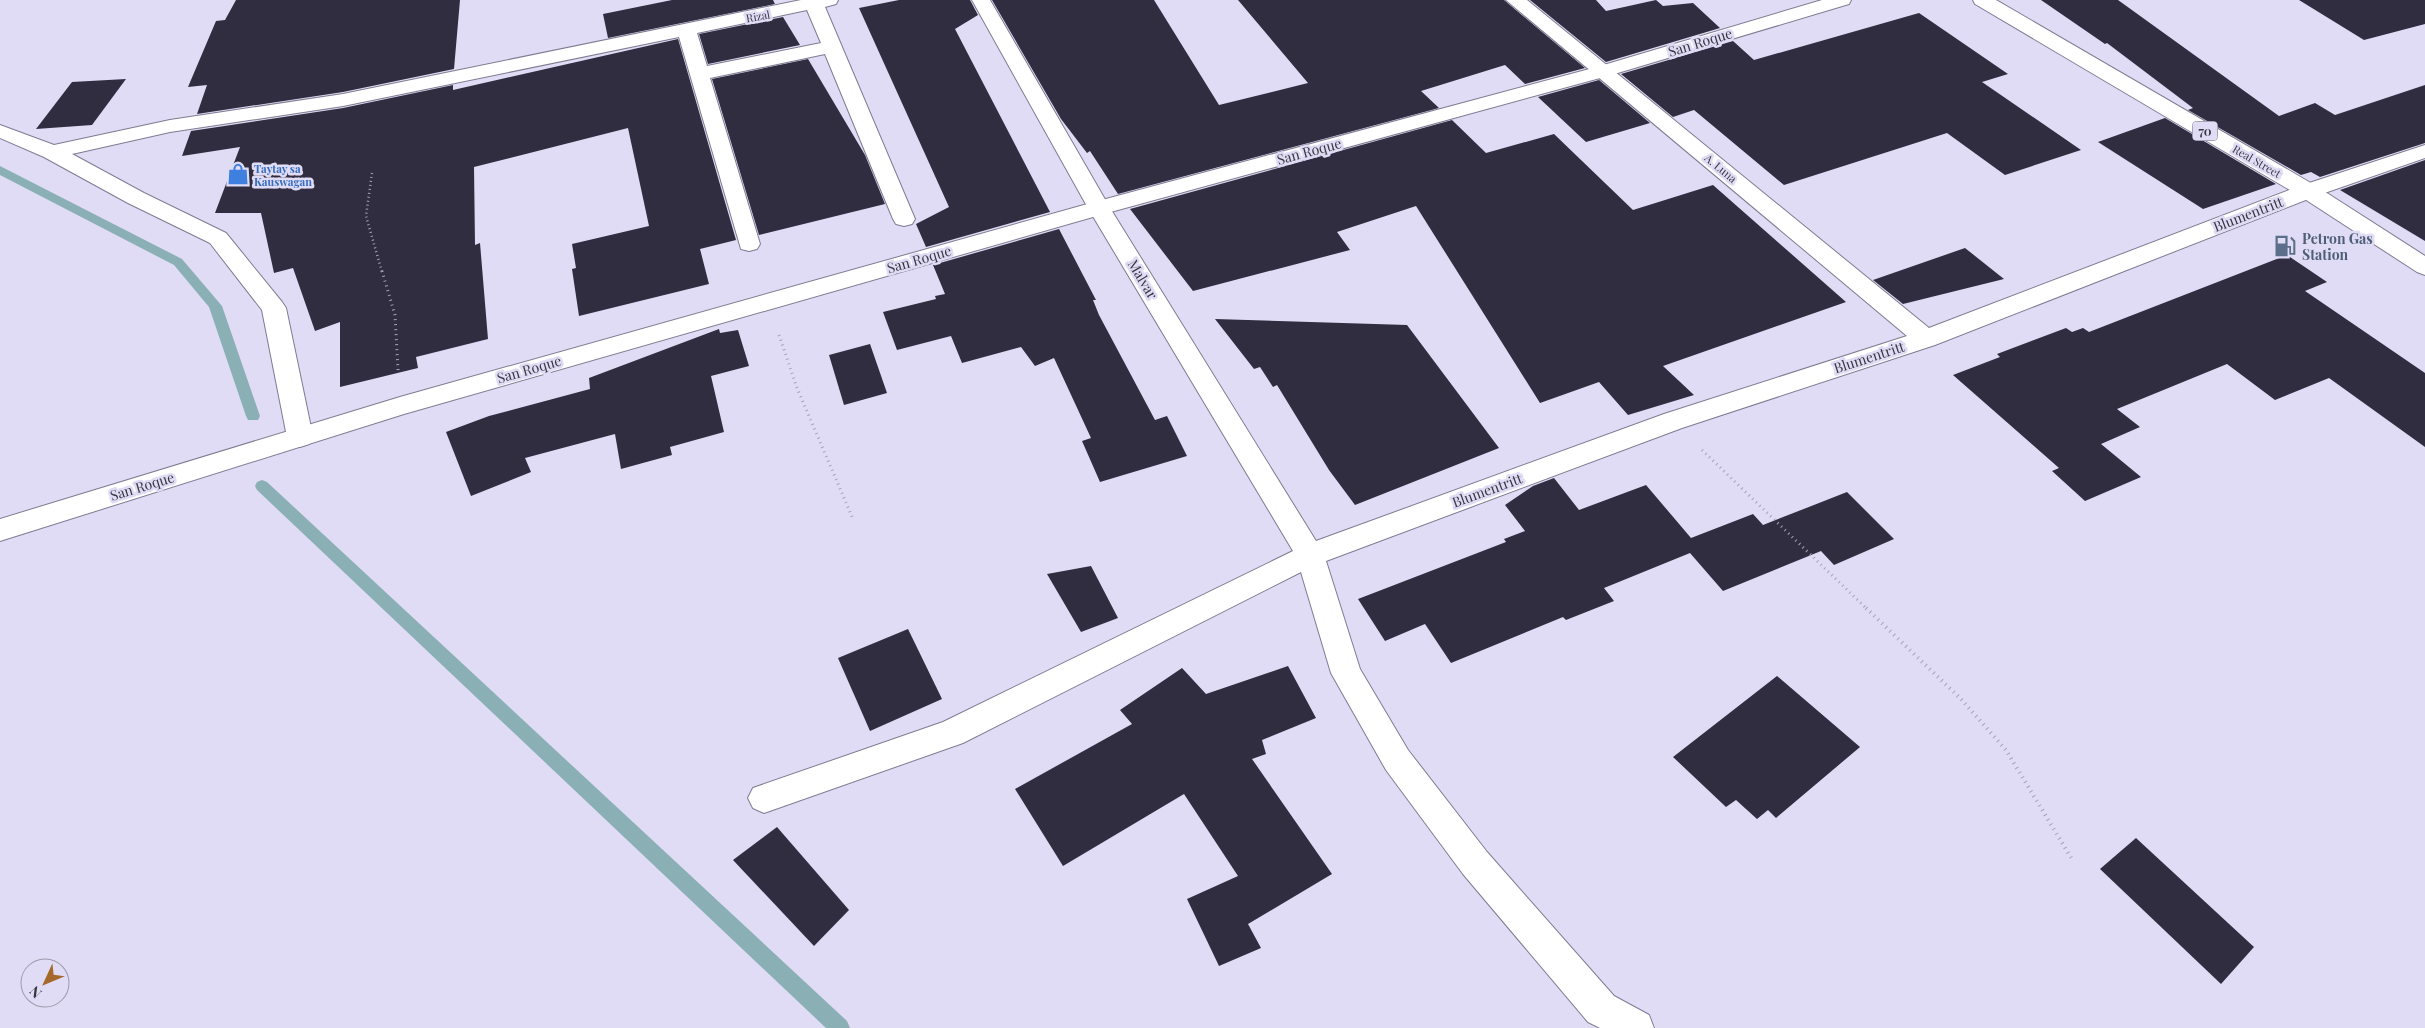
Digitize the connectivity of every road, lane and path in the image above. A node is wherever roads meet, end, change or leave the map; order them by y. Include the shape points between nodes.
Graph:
1 (980, 0) edge
2 (1515, 0) edge
3 (1842, 0) edge
4 (1982, 0) edge
5 (821, 2) edge
6 (686, 29) junction
7 (830, 47) junction
8 (1604, 71) junction
9 (699, 74) junction
10 (0, 131) edge
11 (2425, 151) edge
12 (52, 152) junction
13 (372, 173) dead end
14 (2308, 191) junction
15 (1099, 208) junction
16 (904, 219) dead end
17 (750, 244) dead end
18 (2425, 267) edge
19 (767, 301) junction
20 (1926, 339) junction
21 (400, 406) junction
22 (1673, 421) junction
23 (300, 437) junction
24 (853, 519) dead end
25 (0, 530) edge
26 (1310, 555) junction
27 (764, 798) dead end
28 (2073, 861) dead end
29 (1636, 1028) edge

1 - 15 main road, Malvar
2 - 8 main road, A. Luna
3 - 8 main road, San Roque
4 - 14 main road, Real Street / 70
5 - 6 main road, Rizal
5 - 7 main road
6 - 9 main road
6 - 12 main road, Rizal via 342,100 170,126
7 - 9 main road
7 - 16 main road
8 - 15 main road, San Roque
8 - 20 main road, A. Luna
9 - 17 main road
10 - 12 main road
11 - 14 main road, Blumentritt
12 - 23 main road via 218,238 274,308
13 - 21 path via 366,216 396,315
14 - 18 main road, Real Street / 70
14 - 20 main road, Blumentritt
15 - 19 main road, San Roque
15 - 26 main road, Malvar
19 - 21 main road, San Roque
19 - 24 path via 797,388
20 - 22 main road, Blumentritt
21 - 23 main road, San Roque
22 - 26 main road, Blumentritt
22 - 28 path via 1961,699 2006,750
23 - 25 main road, San Roque
26 - 27 main road, Blumentritt via 952,733
26 - 29 main road, Malvar via 1346,673 1396,760 1475,863 1601,1009

